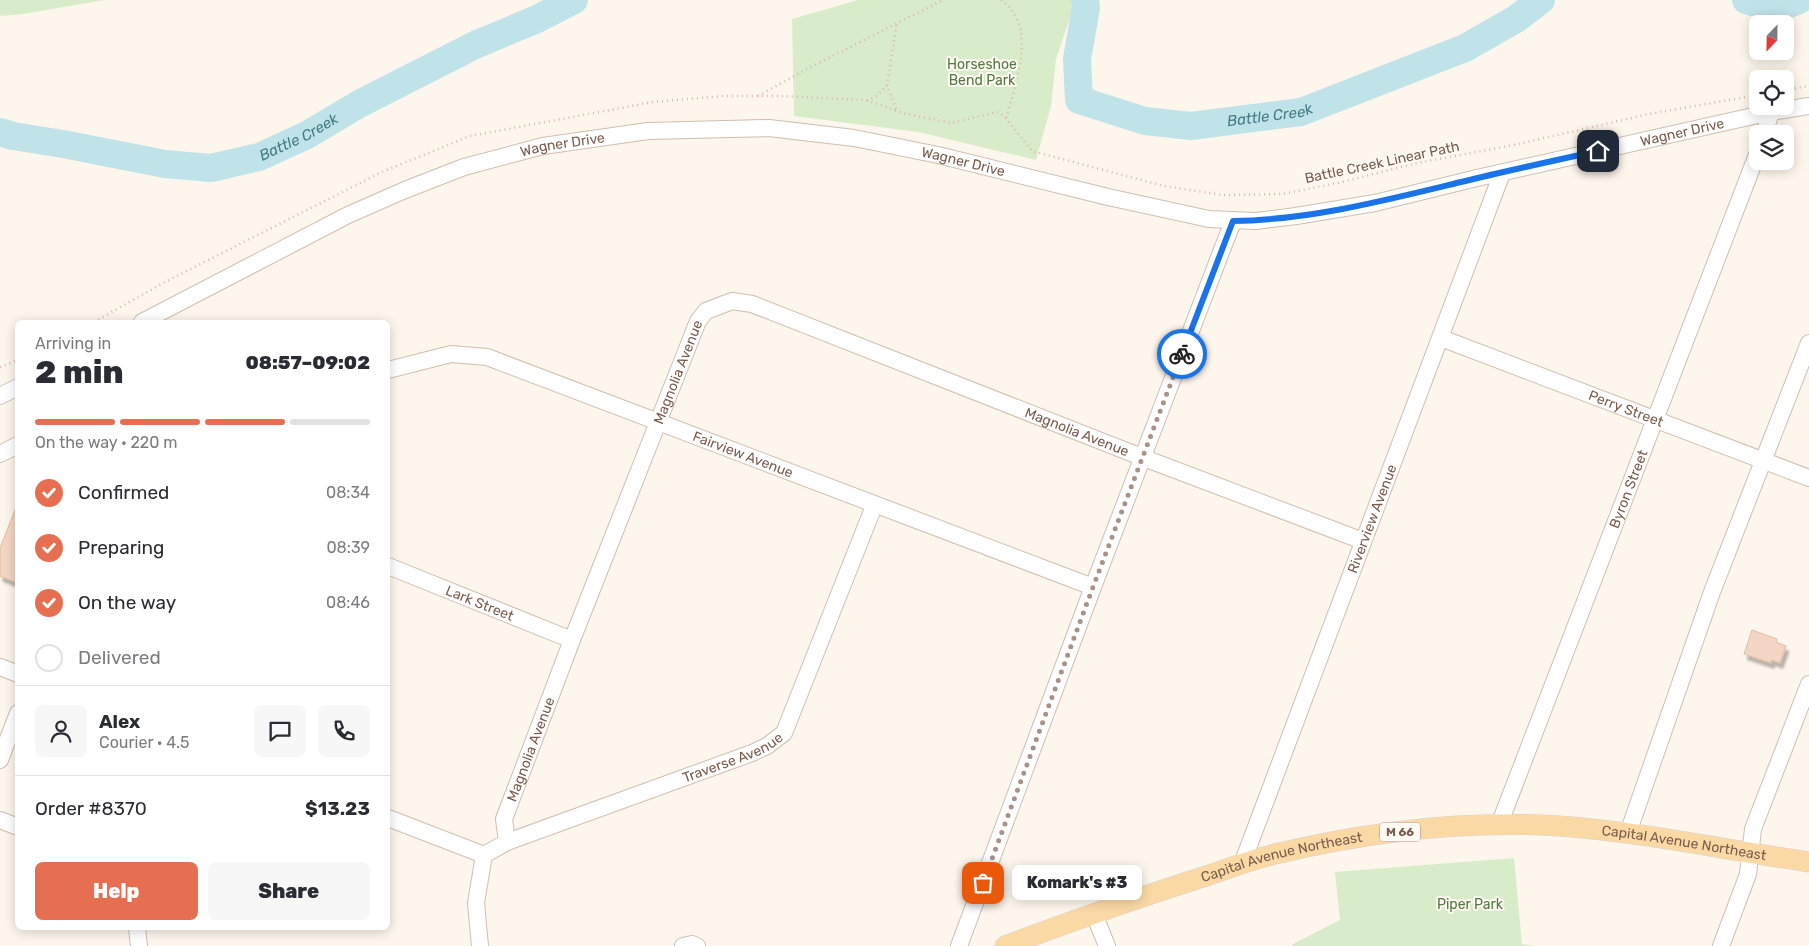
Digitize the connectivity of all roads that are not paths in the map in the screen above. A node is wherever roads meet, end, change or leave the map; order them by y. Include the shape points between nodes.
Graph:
1 (1809, 106) edge
2 (1794, 108) edge
3 (1758, 115) edge
4 (1751, 170) edge
5 (1502, 173) junction
6 (1233, 221) junction
7 (146, 320) edge
8 (1441, 338) junction
9 (1809, 343) edge
10 (390, 369) edge
11 (15, 388) edge
12 (0, 396) edge
13 (1655, 421) junction
14 (659, 422) junction
15 (15, 446) edge
16 (0, 454) edge
17 (1144, 458) junction
18 (1764, 461) junction
19 (1809, 478) edge
20 (874, 506) junction
21 (1363, 541) junction
22 (390, 567) edge
23 (1093, 587) junction
24 (572, 640) junction
25 (0, 667) edge
26 (15, 673) edge
27 (1808, 689) edge
28 (15, 721) edge
29 (0, 760) edge
30 (390, 819) edge
31 (0, 820) edge
32 (1500, 825) junction
33 (15, 826) edge
34 (1628, 833) junction
35 (507, 842) junction
36 (1750, 853) junction
37 (484, 856) junction
38 (1809, 862) edge
39 (1242, 864) junction
40 (1094, 914) junction
41 (137, 930) edge
42 (139, 946) edge
43 (480, 946) edge
44 (683, 946) edge
45 (698, 946) edge
46 (960, 946) edge
47 (1004, 946) edge
48 (1107, 946) edge
49 (1721, 946) edge

1 - 2 street, Wagner Drive
3 - 5 street, Wagner Drive
4 - 13 street, Byron Street
5 - 6 street, Wagner Drive via 1375,203 1296,216
5 - 8 street, Riverview Avenue
6 - 7 street, Wagner Drive via 1209,219 1108,197 854,138 769,128 648,131 543,146 464,167 348,215
6 - 17 street
8 - 13 street, Perry Street
8 - 21 street, Riverview Avenue
9 - 18 street
10 - 14 street, Fairview Avenue via 451,354 487,358
11 - 12 street
13 - 18 street, Perry Street
13 - 32 street, Byron Street
14 - 17 street, Magnolia Avenue via 698,321 706,311 732,301 752,304
14 - 20 street, Fairview Avenue
14 - 24 street, Magnolia Avenue
15 - 16 street
17 - 21 street, Magnolia Avenue
17 - 23 street
18 - 19 street, Perry Street
18 - 34 street via 1712,592
20 - 23 street, Fairview Avenue
20 - 35 street, Traverse Avenue via 784,733 752,753
21 - 39 street, Riverview Avenue
22 - 24 street, Lark Street
23 - 46 street
24 - 35 street, Magnolia Avenue via 504,819
25 - 26 street
27 - 36 street via 1753,829
28 - 29 street
30 - 37 street
31 - 33 street
32 - 34 main road, Capital Avenue Northeast / M 66 via 1558,826
32 - 39 main road, Capital Avenue Northeast / M 66 via 1370,836 1273,854
34 - 36 main road, Capital Avenue Northeast / M 66
35 - 37 street
36 - 38 main road, Capital Avenue Northeast / M 66
36 - 49 street via 1748,874
37 - 43 street via 476,903
39 - 40 main road, Capital Avenue Northeast / M 66
40 - 47 main road, Capital Avenue Northeast / M 66
40 - 48 street
41 - 42 street
44 - 45 street

